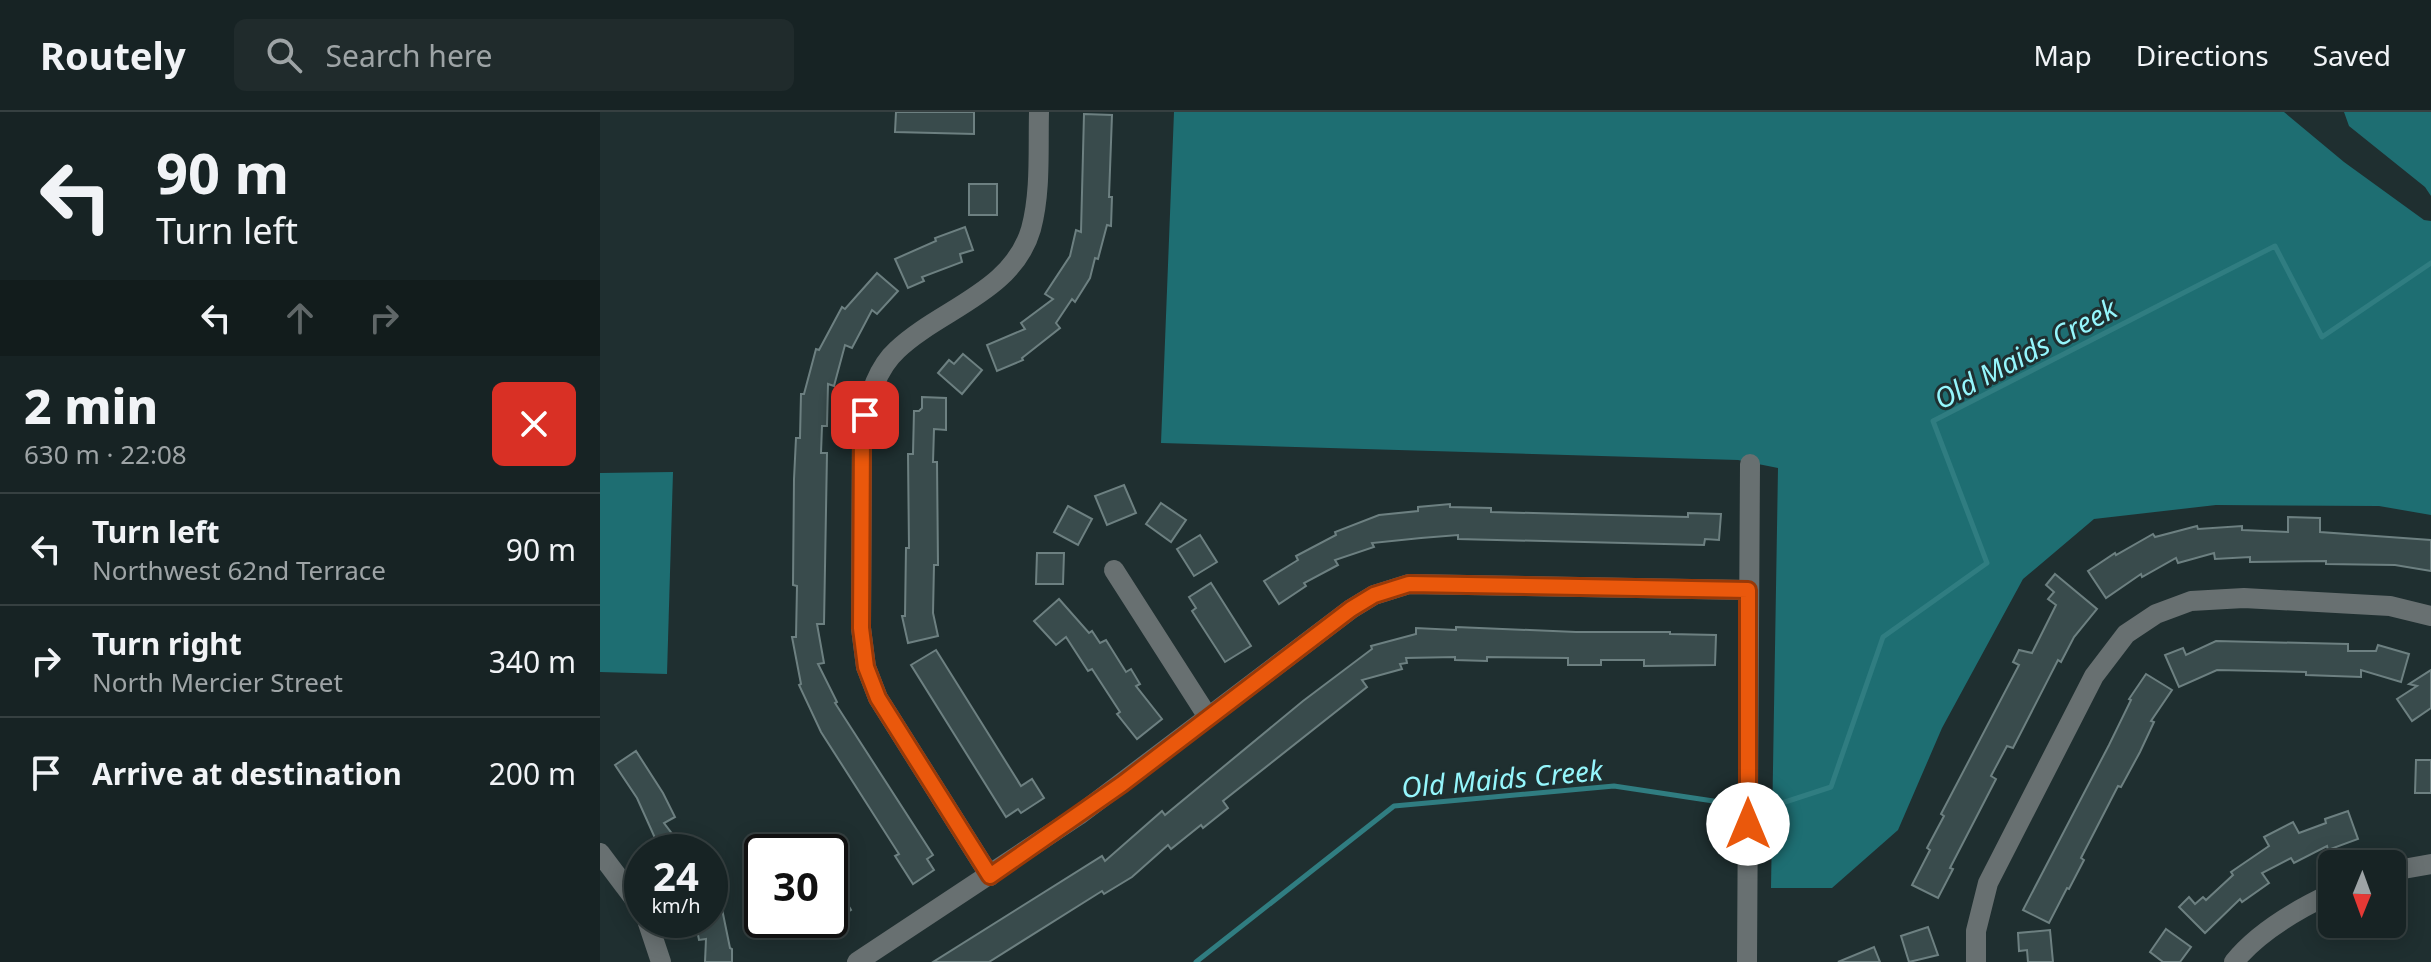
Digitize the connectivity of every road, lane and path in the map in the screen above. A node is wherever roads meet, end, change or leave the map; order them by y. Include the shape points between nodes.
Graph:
1 (1039, 112) edge
2 (1750, 464) dead end
3 (1114, 570) dead end
4 (1748, 590) junction
5 (2431, 616) edge
6 (1208, 717) junction
7 (600, 853) edge
8 (2431, 864) edge
9 (2406, 868) edge
10 (990, 876) junction
11 (624, 885) edge
12 (2318, 901) edge
13 (653, 938) edge
14 (661, 962) edge
15 (857, 962) edge
16 (1747, 962) edge
17 (1976, 962) edge
18 (2234, 962) edge

1 - 10 street via 1037,192 1025,242 1007,273 896,351 880,372 862,434 866,667 878,698
2 - 4 street
3 - 6 street
4 - 6 street via 1409,584 1351,609
4 - 16 street
5 - 17 street via 2390,606 2244,598 2191,601 2156,614 2126,634 2094,676 1988,883 1976,931
6 - 10 street
7 - 11 street
8 - 9 street
10 - 15 street
12 - 18 street
13 - 14 street

